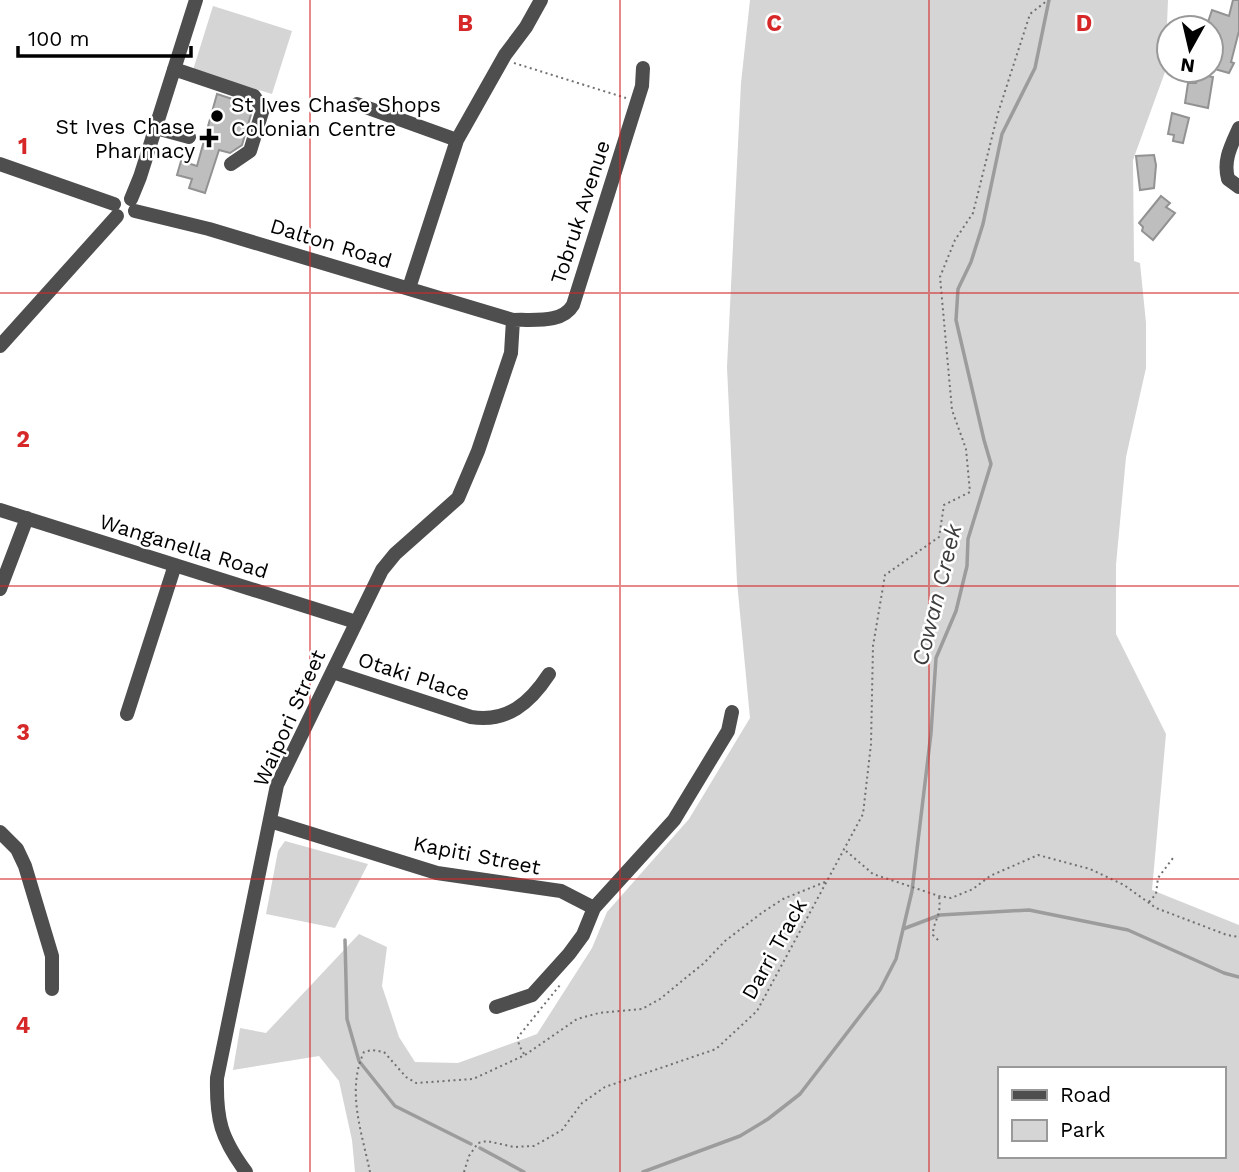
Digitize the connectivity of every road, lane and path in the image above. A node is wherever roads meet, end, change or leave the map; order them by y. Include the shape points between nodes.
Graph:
1 (196, 0) edge
2 (541, 0) edge
3 (1048, 0) edge
4 (503, 59) junction
5 (643, 68) dead end
6 (174, 69) junction
7 (637, 102) junction
8 (357, 104) dead end
9 (156, 128) junction
10 (1239, 128) edge
11 (189, 137) dead end
12 (457, 140) junction
13 (0, 164) edge
14 (231, 164) dead end
15 (1239, 187) edge
16 (133, 205) junction
17 (116, 210) junction
18 (410, 288) junction
19 (513, 320) junction
20 (0, 346) edge
21 (0, 510) edge
22 (27, 518) junction
23 (175, 565) junction
24 (0, 589) edge
25 (356, 622) junction
26 (332, 672) junction
27 (549, 674) dead end
28 (732, 712) dead end
29 (127, 714) dead end
30 (270, 821) junction
31 (0, 832) edge
32 (846, 850) junction
33 (1172, 858) dead end
34 (826, 882) junction
35 (939, 896) junction
36 (1149, 903) junction
37 (594, 908) junction
38 (1239, 937) edge
39 (939, 941) dead end
40 (52, 989) dead end
41 (496, 1007) dead end
42 (521, 1048) dead end
43 (525, 1055) junction
44 (246, 1172) edge
45 (370, 1172) edge
46 (464, 1172) edge

1 - 6 street
2 - 4 street
3 - 32 path via 1030,14 973,213 955,240 940,277 952,410 965,449 970,492 944,505 939,537 885,575 873,646 871,744 863,814
4 - 7 path
4 - 12 street
5 - 7 street, Tobruk Avenue
6 - 9 street
6 - 14 street via 254,96 263,109 250,151
7 - 19 street, Tobruk Avenue via 568,314
8 - 12 street
9 - 11 street
9 - 16 street
10 - 15 street via 1225,167 1228,180
12 - 18 street
13 - 17 street
16 - 17 street via 127,219
16 - 18 street, Dalton Road
17 - 20 street
18 - 19 street, Dalton Road
19 - 25 street, Waipori Street via 511,353 458,498 395,554
21 - 22 street, Wanganella Road
22 - 23 street, Wanganella Road
22 - 24 street
23 - 25 street, Wanganella Road
23 - 29 street
25 - 26 street, Waipori Street
26 - 27 street, Otaki Place via 486,719 511,713
26 - 30 street, Waipori Street via 277,785
28 - 37 street via 728,730 674,820
30 - 37 street, Kapiti Street via 437,873 561,891
30 - 44 street, Waipori Street via 217,1077 220,1125 228,1147
31 - 40 street via 17,849 25,866 52,956
32 - 34 path
32 - 35 path via 873,874
33 - 36 path
34 - 43 path via 763,912 660,999 642,1009 577,1019
34 - 46 path, Darri Track via 757,1011 716,1049 605,1087 582,1103 562,1130 534,1146 478,1143
35 - 36 path via 951,898 973,889 990,876 1038,855 1090,869
35 - 39 path via 940,915 933,930
36 - 38 path
37 - 41 street via 583,935 532,995
42 - 43 path
43 - 45 path via 473,1079 416,1083 384,1052 364,1052 354,1090

